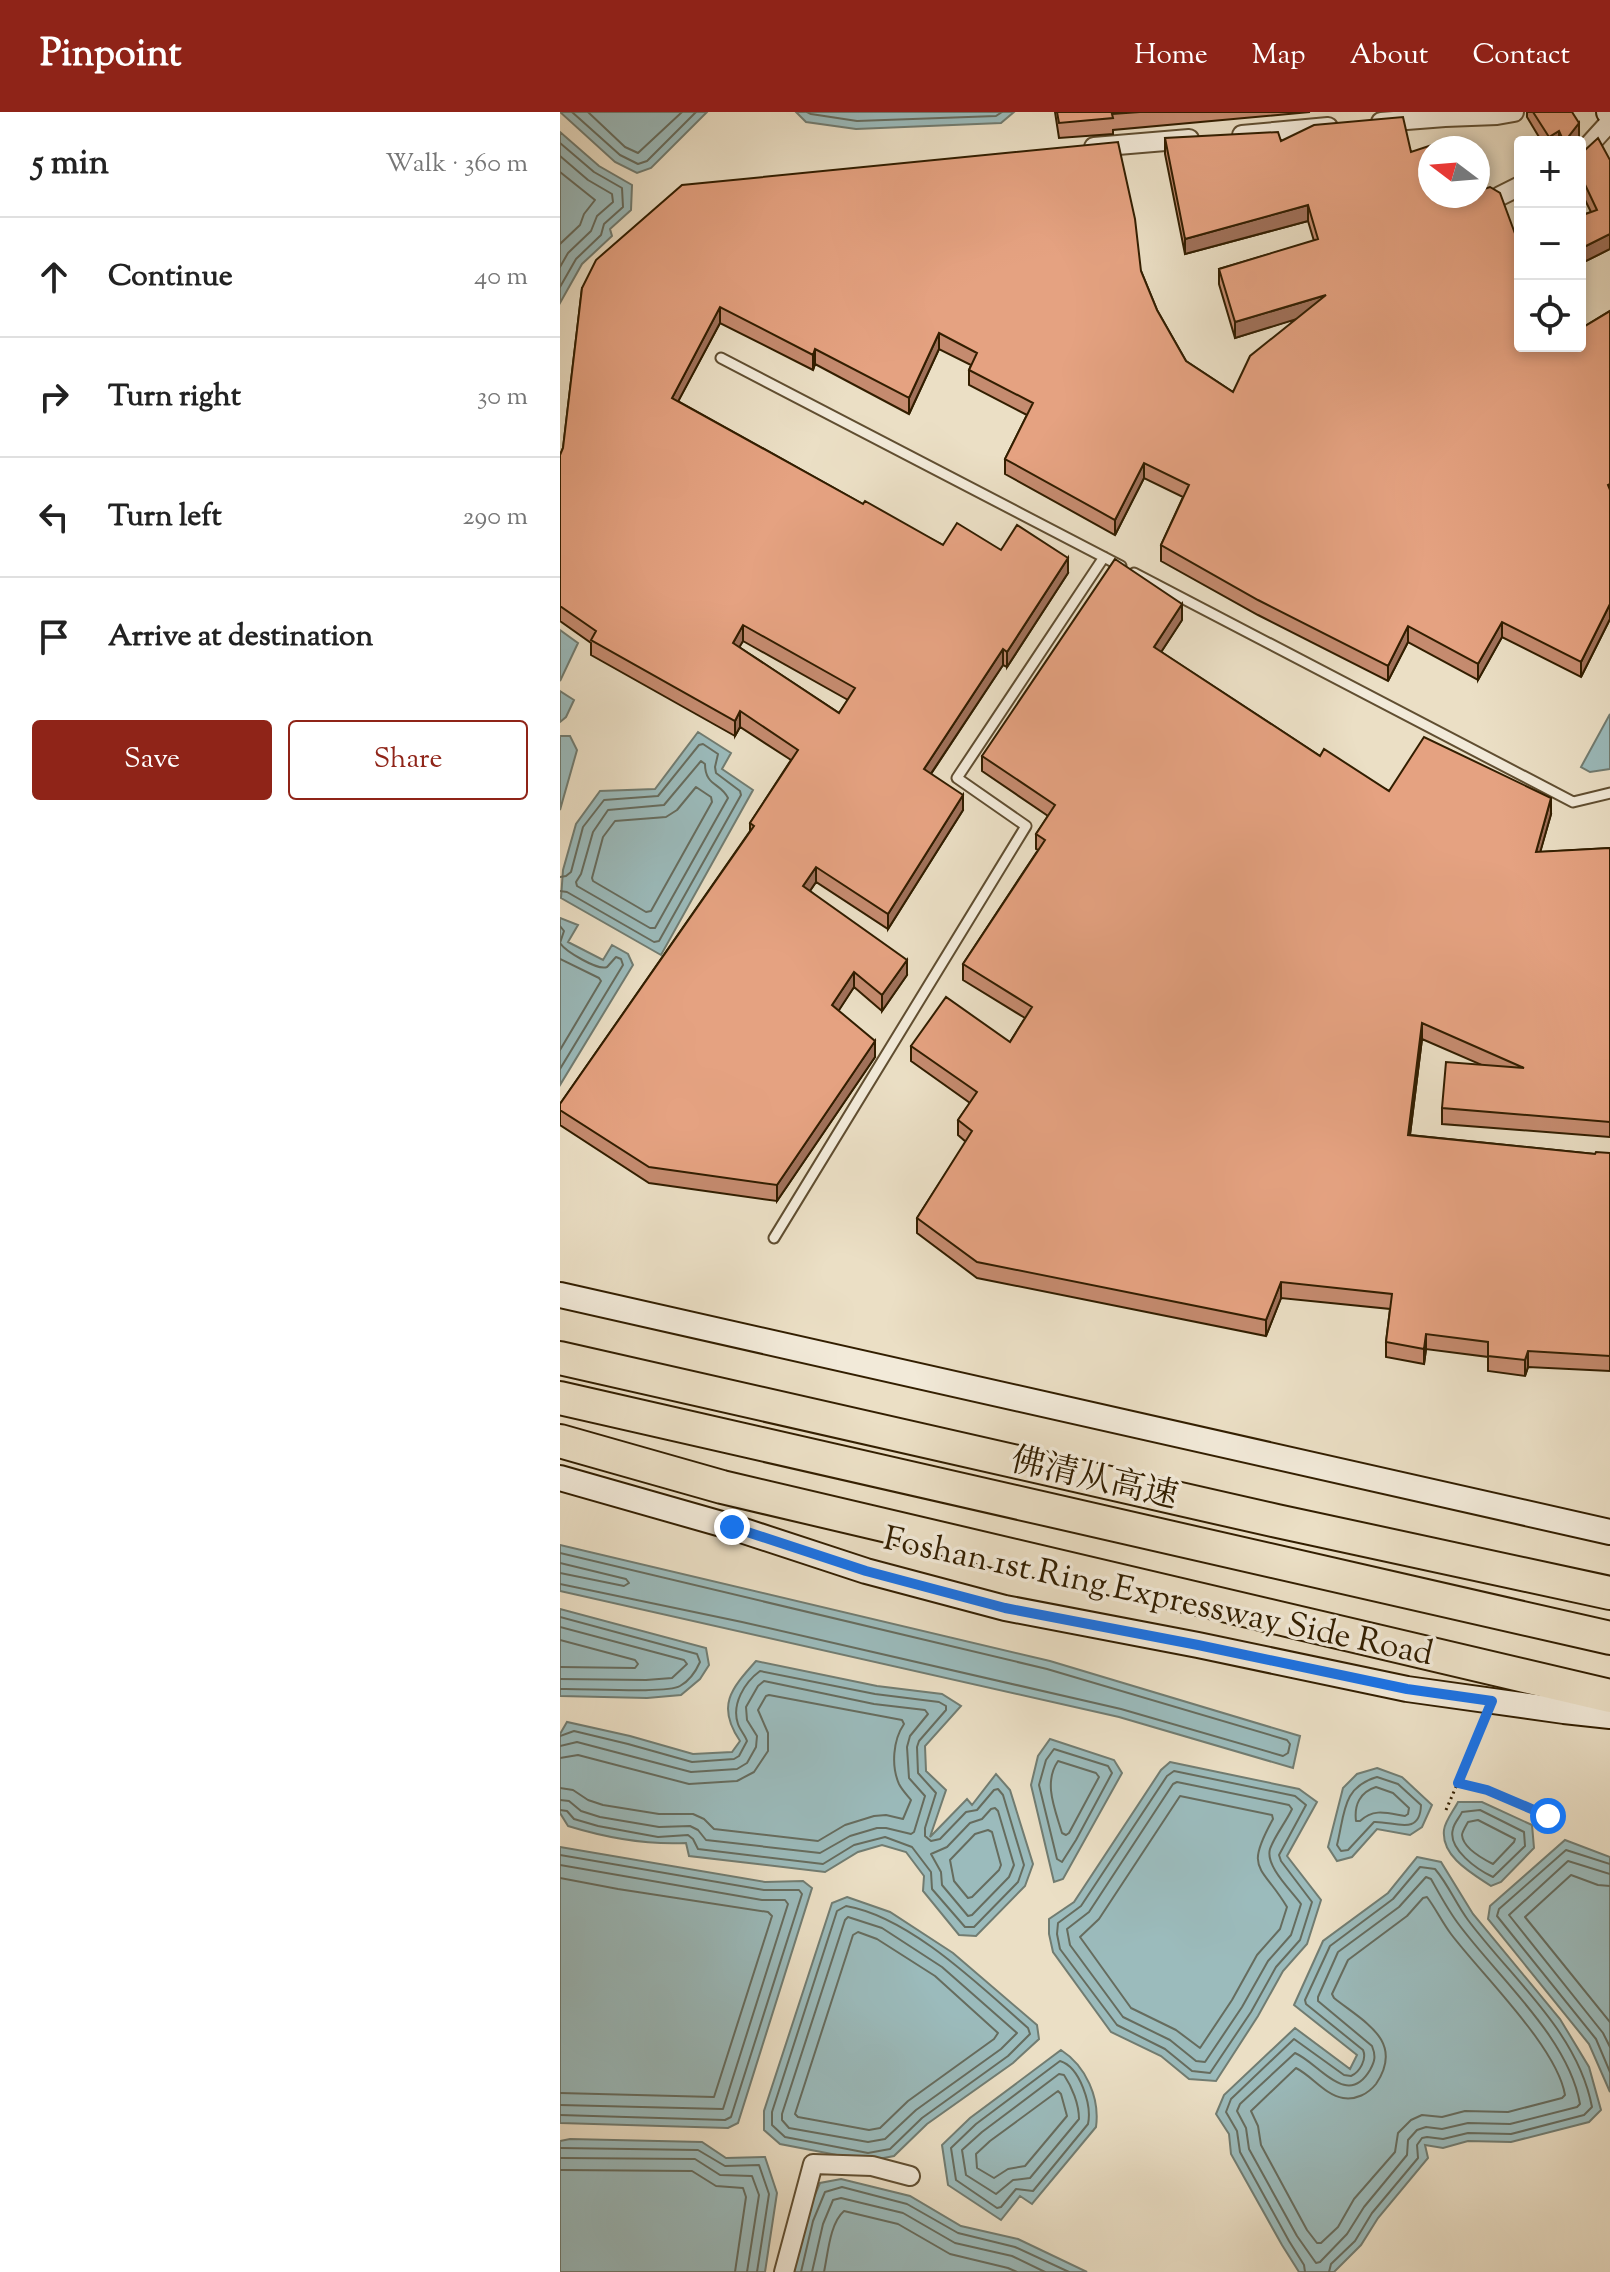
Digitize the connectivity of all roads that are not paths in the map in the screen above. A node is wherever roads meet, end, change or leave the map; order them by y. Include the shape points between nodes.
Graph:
1 (1514, 112) edge
2 (1610, 122) edge
3 (1586, 148) edge
4 (1069, 150) edge
5 (1514, 189) edge
6 (1500, 196) edge
7 (721, 358) dead end
8 (1104, 557) junction
9 (1610, 793) edge
10 (774, 1238) dead end
11 (560, 1295) edge
12 (560, 1358) edge
13 (560, 1398) edge
14 (560, 1441) edge
15 (560, 1478) edge
16 (1610, 1532) edge
17 (1610, 1593) edge
18 (1610, 1638) edge
19 (1610, 1696) edge
20 (1610, 1716) edge
21 (910, 2176) dead end
22 (784, 2272) edge

1 - 4 street
2 - 3 street
5 - 6 street
7 - 8 lane
8 - 9 lane via 1573,802
8 - 10 lane via 957,778 1026,826
11 - 16 main road
12 - 17 highway, 佛清从高速
13 - 18 highway, 佛清从高速
14 - 19 highway via 722,1487
15 - 20 main road, Foshan 1st Ring Expressway Side Road via 1005,1608 1407,1689
21 - 22 street via 872,2166 813,2164

